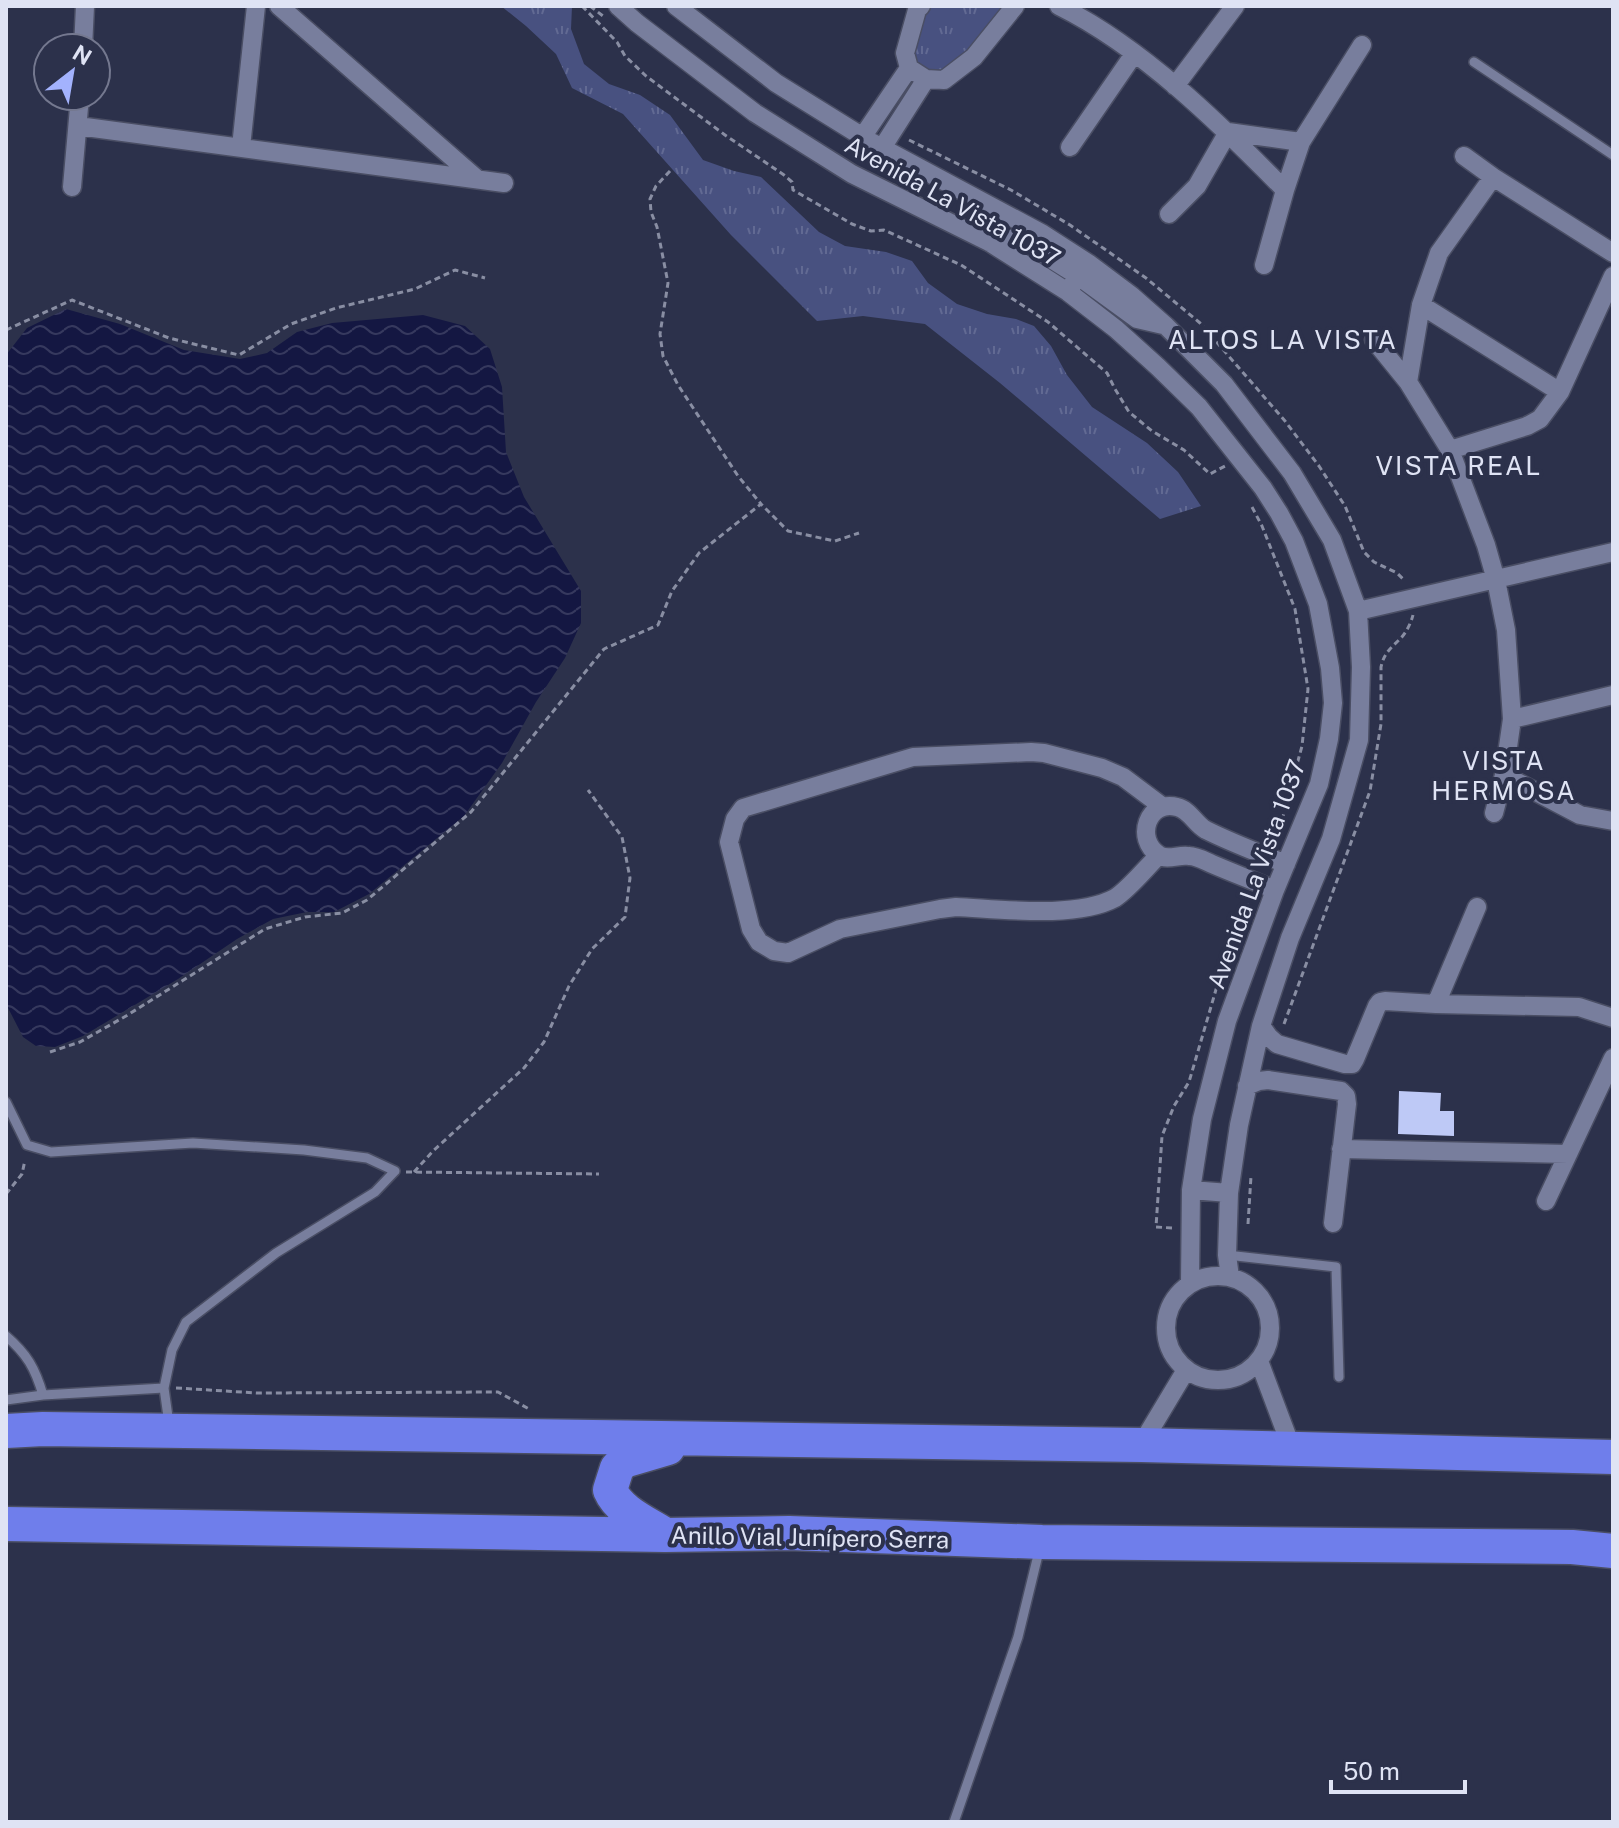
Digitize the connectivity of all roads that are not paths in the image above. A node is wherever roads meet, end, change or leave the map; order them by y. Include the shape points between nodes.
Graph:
1 (85, 6) edge
2 (256, 6) edge
3 (279, 6) edge
4 (676, 6) edge
5 (921, 6) edge
6 (1015, 6) edge
7 (1235, 6) edge
8 (1071, 9) edge
9 (615, 15) edge
10 (84, 32) edge
11 (1362, 45) dead end
12 (1134, 54) junction
13 (1474, 62) dead end
14 (909, 68) junction
15 (926, 79) junction
16 (1175, 86) junction
17 (79, 112) edge
18 (78, 126) junction
19 (1228, 132) junction
20 (863, 136) junction
21 (1301, 142) junction
22 (241, 147) junction
23 (1070, 147) dead end
24 (882, 148) junction
25 (1613, 155) edge
26 (1464, 156) dead end
27 (1493, 177) junction
28 (477, 179) junction
29 (504, 183) dead end
30 (72, 187) dead end
31 (1285, 190) junction
32 (1169, 214) dead end
33 (1613, 253) edge
34 (1264, 265) dead end
35 (1613, 276) edge
36 (1078, 277) junction
37 (1421, 305) junction
38 (1374, 340) dead end
39 (1408, 382) junction
40 (1560, 392) junction
41 (1450, 450) junction
42 (1613, 552) edge
43 (1496, 580) junction
44 (1358, 611) junction
45 (1613, 695) edge
46 (1512, 719) junction
47 (1504, 775) junction
48 (1163, 807) junction
49 (1494, 813) dead end
50 (1613, 821) edge
51 (1159, 855) junction
52 (1286, 864) junction
53 (1275, 890) junction
54 (1477, 907) dead end
55 (1436, 1004) junction
56 (1613, 1018) edge
57 (1261, 1026) junction
58 (1613, 1058) edge
59 (1247, 1086) junction
60 (6, 1102) edge
61 (1341, 1149) junction
62 (1568, 1154) junction
63 (1191, 1190) junction
64 (1229, 1193) junction
65 (1546, 1201) dead end
66 (1333, 1223) dead end
67 (1227, 1255) junction
68 (1230, 1277) junction
69 (1190, 1283) junction
70 (6, 1336) edge
71 (1259, 1361) junction
72 (1186, 1370) junction
73 (1339, 1377) dead end
74 (164, 1388) junction
75 (43, 1395) junction
76 (6, 1400) edge
77 (6, 1431) edge
78 (171, 1431) junction
79 (703, 1439) junction
80 (1141, 1445) junction
81 (1292, 1449) junction
82 (1613, 1457) edge
83 (6, 1524) edge
84 (665, 1535) junction
85 (1042, 1542) junction
86 (1613, 1551) edge
87 (954, 1822) edge

1 - 10 street
2 - 22 street
3 - 28 street
4 - 20 street, Avenida La Vista 1037 via 776,83
5 - 14 street via 905,53
6 - 15 street via 974,57 944,80
7 - 16 street
8 - 12 street
9 - 36 street, Avenida La Vista 1037 via 637,23 755,113 852,174 989,242
11 - 21 street
12 - 16 street
12 - 23 street
13 - 25 lane
14 - 15 street
14 - 20 street
15 - 24 street
16 - 19 street
17 - 18 street
18 - 22 street
18 - 30 street
19 - 21 street
19 - 31 street
19 - 32 street via 1197,186
20 - 24 street, Avenida La Vista 1037
21 - 31 street
22 - 28 street
24 - 36 street, Avenida La Vista 1037 via 1043,234
26 - 27 street
27 - 33 street
27 - 37 street via 1439,253
28 - 29 street
31 - 34 street
35 - 40 street
36 - 44 street, Avenida La Vista 1037 via 1132,296 1224,384 1292,473 1332,540
36 - 52 street, Avenida La Vista 1037 via 1116,329 1199,407 1263,488 1294,541 1318,604 1333,703 1329,739 1319,784
37 - 39 street
37 - 40 street
38 - 39 street
39 - 41 street
40 - 41 street via 1540,419 1527,426
41 - 43 street
42 - 43 street
43 - 44 street
43 - 46 street via 1506,630
44 - 57 street, Avenida La Vista 1037 via 1359,740 1331,839
45 - 46 street
46 - 47 street
47 - 49 street
47 - 50 street via 1580,815
48 - 51 street via 1152,813 1145,834
48 - 51 street via 1123,777 1044,753 913,757 743,808 729,842 751,929 759,942 788,953 840,929 940,909 1068,911 1103,902 1116,897
48 - 52 street via 1177,807 1202,828
51 - 53 street via 1191,856
52 - 53 street, Avenida La Vista 1037
53 - 63 street, Avenida La Vista 1037 via 1227,1021 1202,1119
54 - 55 street
55 - 56 street via 1579,1007
55 - 57 street via 1380,1002 1352,1064 1277,1044
57 - 59 street, Avenida La Vista 1037
58 - 62 street
59 - 61 street via 1268,1080 1341,1091 1347,1104
59 - 64 street, Avenida La Vista 1037
60 - 74 lane via 27,1145 51,1152 193,1143 367,1158 395,1171 375,1192 276,1253 186,1322 172,1350
61 - 62 street
61 - 66 street
62 - 65 street
63 - 64 street
63 - 69 street, Avenida La Vista 1037
64 - 67 street, Avenida La Vista 1037
67 - 68 street, Avenida La Vista 1037
67 - 73 lane via 1336,1267
68 - 69 street via 1209,1276
68 - 71 street via 1263,1301 1270,1321 1269,1342
69 - 72 street via 1166,1315 1165,1335
70 - 75 lane via 22,1349
71 - 72 street via 1224,1381
71 - 81 street
72 - 80 street
74 - 75 lane
74 - 78 lane
75 - 76 lane
77 - 78 highway
78 - 79 highway
79 - 80 highway
79 - 84 highway via 624,1461 617,1468 610,1490 614,1501
80 - 81 highway
81 - 82 highway
83 - 84 highway, Anillo Vial Junípero Serra
84 - 85 highway, Anillo Vial Junípero Serra via 789,1533
85 - 86 highway, Anillo Vial Junípero Serra
85 - 87 lane via 1018,1637

